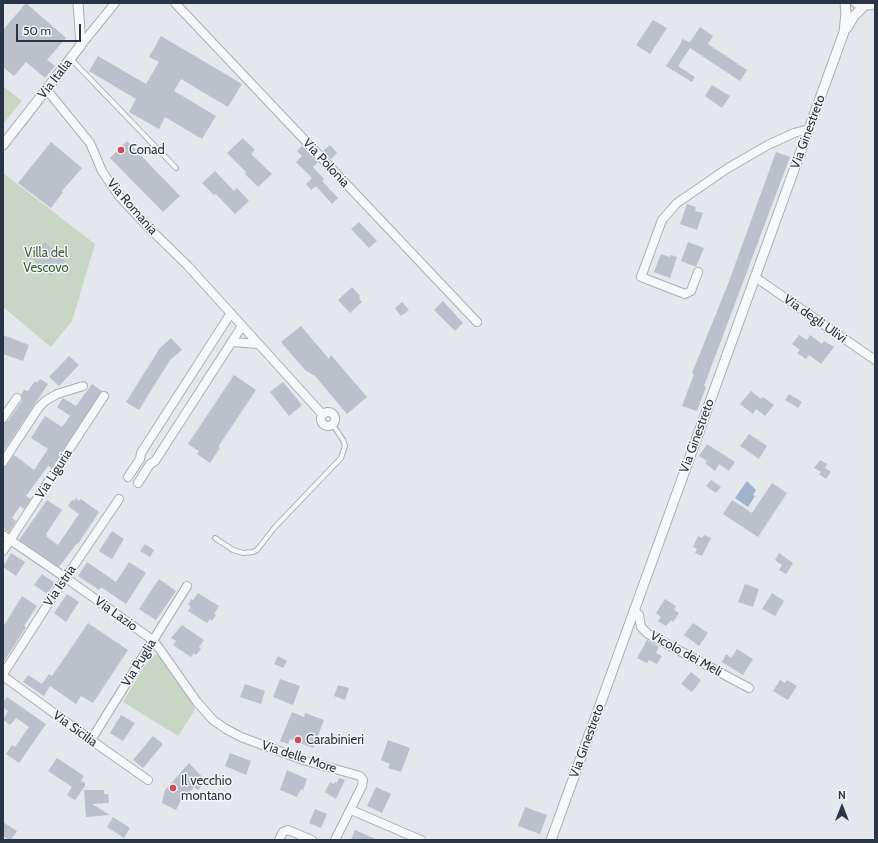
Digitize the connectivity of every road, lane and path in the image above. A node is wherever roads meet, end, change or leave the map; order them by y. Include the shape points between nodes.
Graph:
1 (78, 3) edge
2 (115, 3) edge
3 (175, 3) edge
4 (844, 3) edge
5 (860, 4) edge
6 (875, 5) edge
7 (844, 32) junction
8 (81, 45) junction
9 (71, 59) junction
10 (47, 90) junction
11 (809, 129) junction
12 (3, 145) edge
13 (176, 168) dead end
14 (698, 272) dead end
15 (755, 277) junction
16 (231, 314) junction
17 (477, 322) dead end
18 (242, 326) junction
19 (232, 342) junction
20 (258, 344) junction
21 (875, 360) edge
22 (83, 386) dead end
23 (104, 396) dead end
24 (17, 398) dead end
25 (3, 418) edge
26 (333, 425) joint
27 (3, 462) edge
28 (128, 476) dead end
29 (138, 483) dead end
30 (119, 499) dead end
31 (3, 535) edge
32 (215, 538) dead end
33 (10, 540) junction
34 (3, 551) edge
35 (66, 578) junction
36 (187, 586) dead end
37 (634, 610) junction
38 (154, 641) junction
39 (3, 675) edge
40 (749, 688) dead end
41 (207, 714) joint
42 (91, 740) junction
43 (148, 780) dead end
44 (351, 810) junction
45 (279, 840) edge
46 (312, 840) edge
47 (335, 840) edge
48 (421, 840) edge
49 (551, 840) edge

1 - 8 street, Via Italia
2 - 8 street
3 - 17 street, Via Polonia
4 - 7 street, Via Ginestreto
5 - 6 street
5 - 7 street, Via Ginestreto via 862,8
7 - 11 street, Via Ginestreto
8 - 9 street, Via Italia
9 - 10 street, Via Italia
9 - 13 lane
10 - 12 street, Via Italia
10 - 16 street, Via Romania via 90,143 109,184
11 - 14 street via 768,145 733,165 678,203 662,220 642,277 685,294 691,290
11 - 15 street, Via Ginestreto
15 - 21 street, Via degli Ulivi
15 - 37 street, Via Ginestreto
16 - 18 street, Via Romania
16 - 28 street
18 - 19 street
18 - 20 street, Via Romania
19 - 20 street
19 - 29 street
20 - 26 street, Via Romania via 322,415 329,412 333,415
22 - 27 street via 57,394 45,401
23 - 33 street, Via Liguria
24 - 25 street
26 - 32 lane via 345,446 341,458 275,527 257,550 243,553 233,550
30 - 35 street, Via Istria
31 - 33 street, Via Lazio
33 - 34 street, Via Liguria
33 - 35 street, Via Lazio
35 - 38 street, Via Lazio
35 - 39 street, Via Istria
36 - 38 street, Via Puglia
37 - 40 street, Vicolo dei Meli via 639,615 641,627 648,634
37 - 49 street, Via Ginestreto
38 - 41 street, Via Lazio
38 - 42 street, Via Puglia
39 - 42 street, Via Sicilia
41 - 44 street, Via delle More via 241,737 312,763 360,776 363,784
42 - 43 street, Via Sicilia
44 - 47 street, Via delle More
44 - 48 street
45 - 46 street via 283,832 288,830

